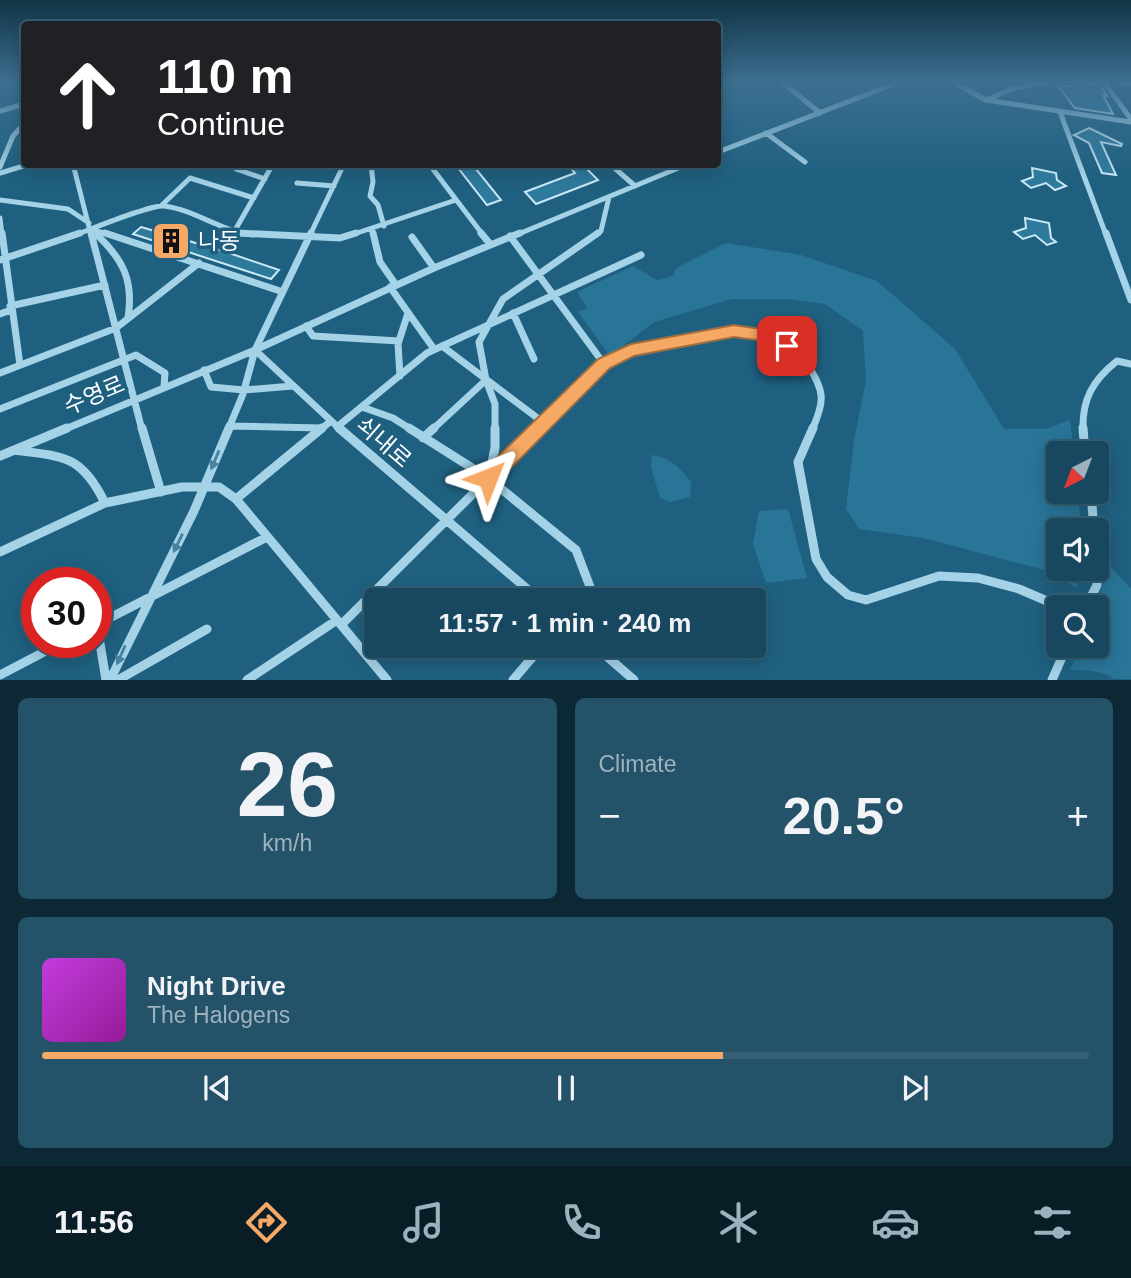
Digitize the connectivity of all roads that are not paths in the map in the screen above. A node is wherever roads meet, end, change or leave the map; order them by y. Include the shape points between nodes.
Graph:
1 (818, 114) edge
2 (1061, 114) edge
3 (1079, 114) edge
4 (1131, 121) edge
5 (21, 127) edge
6 (766, 133) junction
7 (721, 151) edge
8 (805, 162) dead end
9 (0, 167) edge
10 (21, 167) edge
11 (74, 168) edge
12 (271, 168) edge
13 (342, 168) edge
14 (371, 168) edge
15 (433, 168) edge
16 (615, 168) edge
17 (678, 168) edge
18 (236, 169) dead end
19 (0, 173) edge
20 (265, 179) junction
21 (298, 183) dead end
22 (334, 186) junction
23 (635, 186) junction
24 (609, 197) junction
25 (254, 198) junction
26 (0, 200) edge
27 (456, 200) junction
28 (162, 205) junction
29 (0, 218) edge
30 (90, 226) junction
31 (384, 226) junction
32 (372, 229) junction
33 (234, 232) junction
34 (510, 236) junction
35 (412, 237) dead end
36 (309, 238) junction
37 (491, 244) junction
38 (641, 256) dead end
39 (3, 259) edge
40 (199, 263) junction
41 (434, 268) junction
42 (537, 273) junction
43 (4, 285) edge
44 (105, 285) junction
45 (393, 286) junction
46 (283, 292) junction
47 (553, 294) junction
48 (1131, 300) edge
49 (11, 308) junction
50 (408, 313) junction
51 (513, 313) junction
52 (0, 314) edge
53 (128, 318) junction
54 (488, 324) junction
55 (306, 326) junction
56 (116, 328) junction
57 (399, 341) junction
58 (438, 347) junction
59 (255, 351) junction
60 (123, 359) junction
61 (534, 359) dead end
62 (604, 364) junction
63 (1131, 364) edge
64 (20, 365) junction
65 (204, 370) junction
66 (0, 373) edge
67 (400, 376) junction
68 (486, 380) junction
69 (164, 386) junction
70 (293, 386) junction
71 (244, 390) junction
72 (133, 399) junction
73 (362, 407) junction
74 (0, 409) edge
75 (544, 423) junction
76 (334, 424) junction
77 (229, 426) junction
78 (322, 428) junction
79 (423, 438) junction
80 (1083, 441) edge
81 (13, 450) junction
82 (0, 455) edge
83 (488, 478) junction
84 (203, 488) junction
85 (160, 492) junction
86 (236, 499) junction
87 (105, 503) junction
88 (446, 520) junction
89 (267, 537) junction
90 (0, 552) edge
91 (527, 588) edge
92 (590, 588) edge
93 (151, 597) junction
94 (1046, 601) edge
95 (112, 617) edge
96 (339, 623) junction
97 (207, 629) dead end
98 (32, 658) edge
99 (103, 658) edge
100 (532, 658) edge
101 (609, 658) edge
102 (1062, 658) edge
103 (0, 675) edge
104 (108, 680) edge
105 (118, 680) edge
106 (247, 680) edge
107 (387, 680) edge
108 (513, 680) edge
109 (634, 680) edge
110 (1052, 680) edge

1 - 6 street
2 - 48 street
3 - 4 street
5 - 9 street
6 - 7 street
6 - 8 street
10 - 19 street
11 - 30 street
12 - 20 street
13 - 22 street
14 - 31 street via 370,196
15 - 27 street
16 - 23 street
17 - 23 street, 수영로
18 - 20 street
20 - 25 street
21 - 22 street
22 - 36 street
23 - 24 street, 수영로
24 - 34 street, 수영로
24 - 42 street via 601,231
25 - 28 street via 190,178
25 - 33 street
26 - 30 street via 68,209
27 - 31 street
27 - 37 street
28 - 30 street
28 - 33 street
29 - 39 street
30 - 39 street
30 - 40 street
30 - 44 street
30 - 53 street via 122,269 131,292
31 - 32 street
32 - 36 street via 340,238
32 - 45 street via 380,262
33 - 36 street
34 - 37 street, 수영로
34 - 42 street
35 - 41 street
36 - 46 street
37 - 41 street, 수영로
38 - 47 street
39 - 43 street
40 - 46 street
40 - 53 street
41 - 45 street, 수영로
42 - 47 street
42 - 54 street via 503,299
43 - 49 street
44 - 49 street
44 - 56 street
45 - 50 street
45 - 55 street, 수영로
46 - 59 street
47 - 51 street
47 - 62 street
49 - 52 street
49 - 64 street
50 - 57 street
50 - 58 street
51 - 54 street
51 - 61 street
53 - 56 street
54 - 58 street
54 - 68 street via 479,342
55 - 57 street via 313,336
55 - 59 street, 수영로
56 - 60 street
56 - 64 street
57 - 67 street via 396,360
58 - 67 street
58 - 68 street
59 - 65 street, 수영로
59 - 70 street, 쇠내로
59 - 71 street
60 - 69 street via 136,355 164,373
60 - 72 street
60 - 74 street
62 - 75 street
62 - 94 street via 631,351 734,331 774,337 800,355 817,379 823,405 798,462 816,559 827,577 848,595 866,600 939,576 978,578
63 - 80 street via 1117,361 1091,387 1080,418
64 - 66 street
65 - 69 street, 수영로
65 - 71 street via 211,387
67 - 73 street
68 - 75 street
68 - 79 street
68 - 83 street via 495,404 495,448
69 - 72 street, 수영로
70 - 71 street
70 - 76 street, 쇠내로
71 - 77 street
72 - 81 street, 수영로
72 - 85 street
73 - 76 street
73 - 79 street via 393,418
75 - 83 street
76 - 78 street
76 - 88 street, 쇠내로
77 - 78 street
77 -> 84 street
78 - 86 street
79 - 83 street
81 - 82 street, 수영로
81 - 87 street via 82,465
83 - 88 street
83 - 92 street via 576,550
84 - 85 street
84 - 86 street via 219,487
84 -> 93 street
85 - 87 street
86 - 89 street
87 - 90 street
88 - 91 street, 쇠내로
88 - 96 street
89 - 93 street
89 - 96 street
93 - 95 street
93 -> 104 street
96 - 106 street
96 - 107 street
97 - 105 street
98 - 103 street
99 - 104 street
100 - 108 street
101 - 109 street
102 - 110 street

